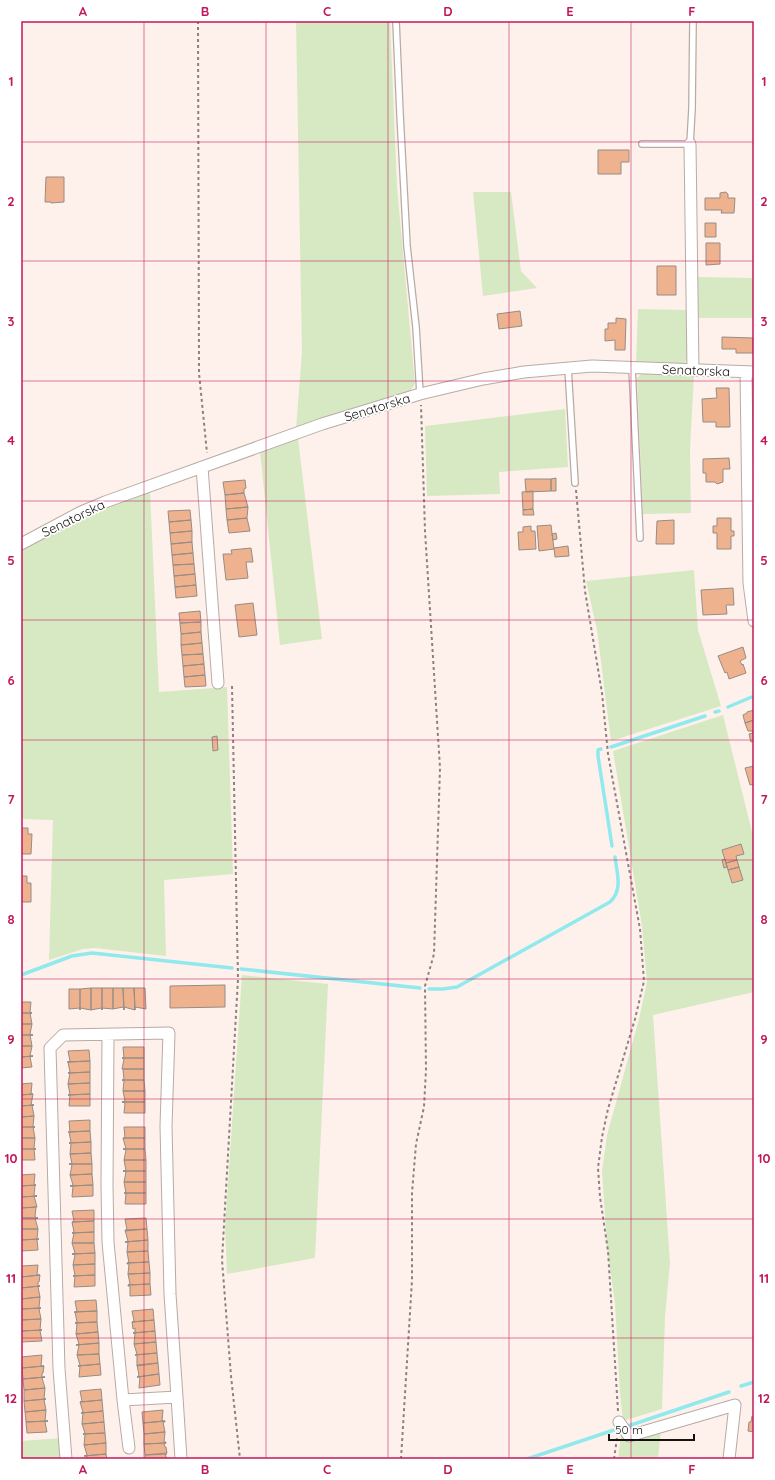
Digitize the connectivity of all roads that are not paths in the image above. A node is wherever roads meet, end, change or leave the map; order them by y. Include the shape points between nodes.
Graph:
1 (396, 21) edge
2 (693, 21) edge
3 (642, 144) dead end
4 (690, 144) junction
5 (632, 367) junction
6 (568, 368) junction
7 (693, 370) junction
8 (750, 372) edge
9 (420, 394) junction
10 (205, 466) junction
11 (576, 483) road end
12 (640, 538) dead end
13 (21, 544) edge
14 (754, 621) edge
15 (218, 683) dead end
16 (108, 1035) junction
17 (177, 1397) junction
18 (124, 1400) junction
19 (619, 1422) road end
20 (128, 1448) dead end
21 (66, 1459) edge
22 (181, 1459) edge
23 (730, 1459) edge

1 - 9 lane via 407,246
2 - 4 lane
3 - 4 lane
4 - 7 street
5 - 6 street, Senatorska
5 - 7 street, Senatorska
5 - 12 lane
6 - 9 street, Senatorska via 483,379
6 - 11 lane
7 - 8 street, Senatorska
8 - 14 street via 749,583
9 - 10 street, Senatorska via 322,424
10 - 13 street, Senatorska via 81,512
10 - 15 street
16 - 17 street via 169,1033 166,1126 169,1279
16 - 18 street via 108,1242
16 - 21 street via 63,1035 50,1048 59,1369
17 - 18 street
17 - 22 street
18 - 20 street
19 - 23 street via 629,1436 735,1405

